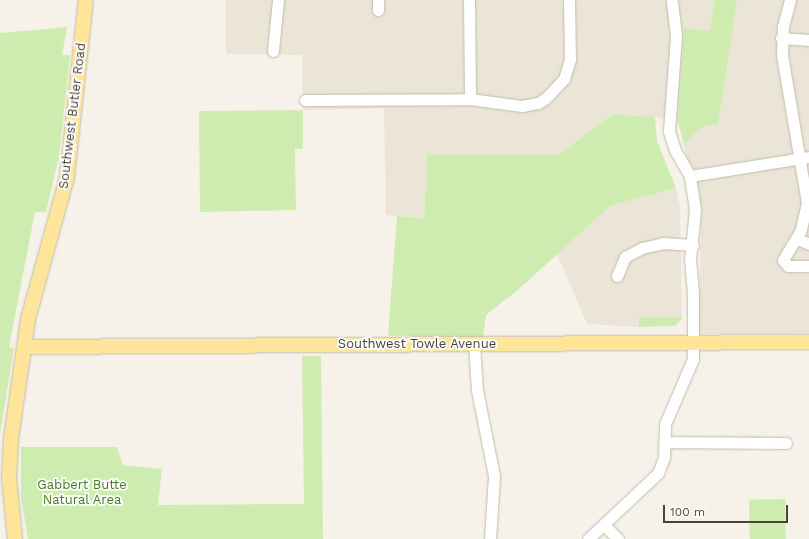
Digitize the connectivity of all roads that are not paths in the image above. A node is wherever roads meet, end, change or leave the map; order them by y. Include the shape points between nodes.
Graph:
1 (86, 0) edge
2 (278, 0) edge
3 (469, 0) edge
4 (569, 0) edge
5 (672, 0) edge
6 (790, 0) edge
7 (781, 38) junction
8 (809, 40) edge
9 (273, 51) dead end
10 (470, 99) junction
11 (305, 100) dead end
12 (805, 158) edge
13 (690, 176) junction
14 (798, 239) junction
15 (809, 244) edge
16 (693, 245) junction
17 (809, 266) edge
18 (617, 276) dead end
19 (809, 342) edge
20 (693, 343) junction
21 (474, 344) junction
22 (25, 347) junction
23 (664, 442) junction
24 (786, 443) dead end
25 (604, 525) junction
26 (15, 539) edge
27 (490, 539) edge
28 (588, 539) edge
29 (618, 539) edge

1 - 22 main road, Southwest Butler Road via 67,177 31,306
2 - 9 street
3 - 10 street
4 - 10 street via 570,60 564,79 556,90 542,100 522,106
5 - 13 street via 676,35 669,131 675,150
6 - 7 street
7 - 8 street
7 - 12 street
10 - 11 street
12 - 13 street
12 - 14 street via 807,203
13 - 16 street via 695,209
14 - 15 street
14 - 17 street via 783,260 788,266
16 - 18 street via 663,243 642,248 624,257
16 - 20 street via 690,260 694,293
19 - 20 main road, Southwest Towle Avenue
20 - 21 main road, Southwest Towle Avenue
20 - 23 street via 691,368 671,406
21 - 22 main road, Southwest Towle Avenue
21 - 27 street via 477,390 494,476
22 - 26 main road, Southwest Butler Road via 10,452 10,499
23 - 24 street
23 - 25 street via 662,463 652,481
25 - 28 street
25 - 29 street

